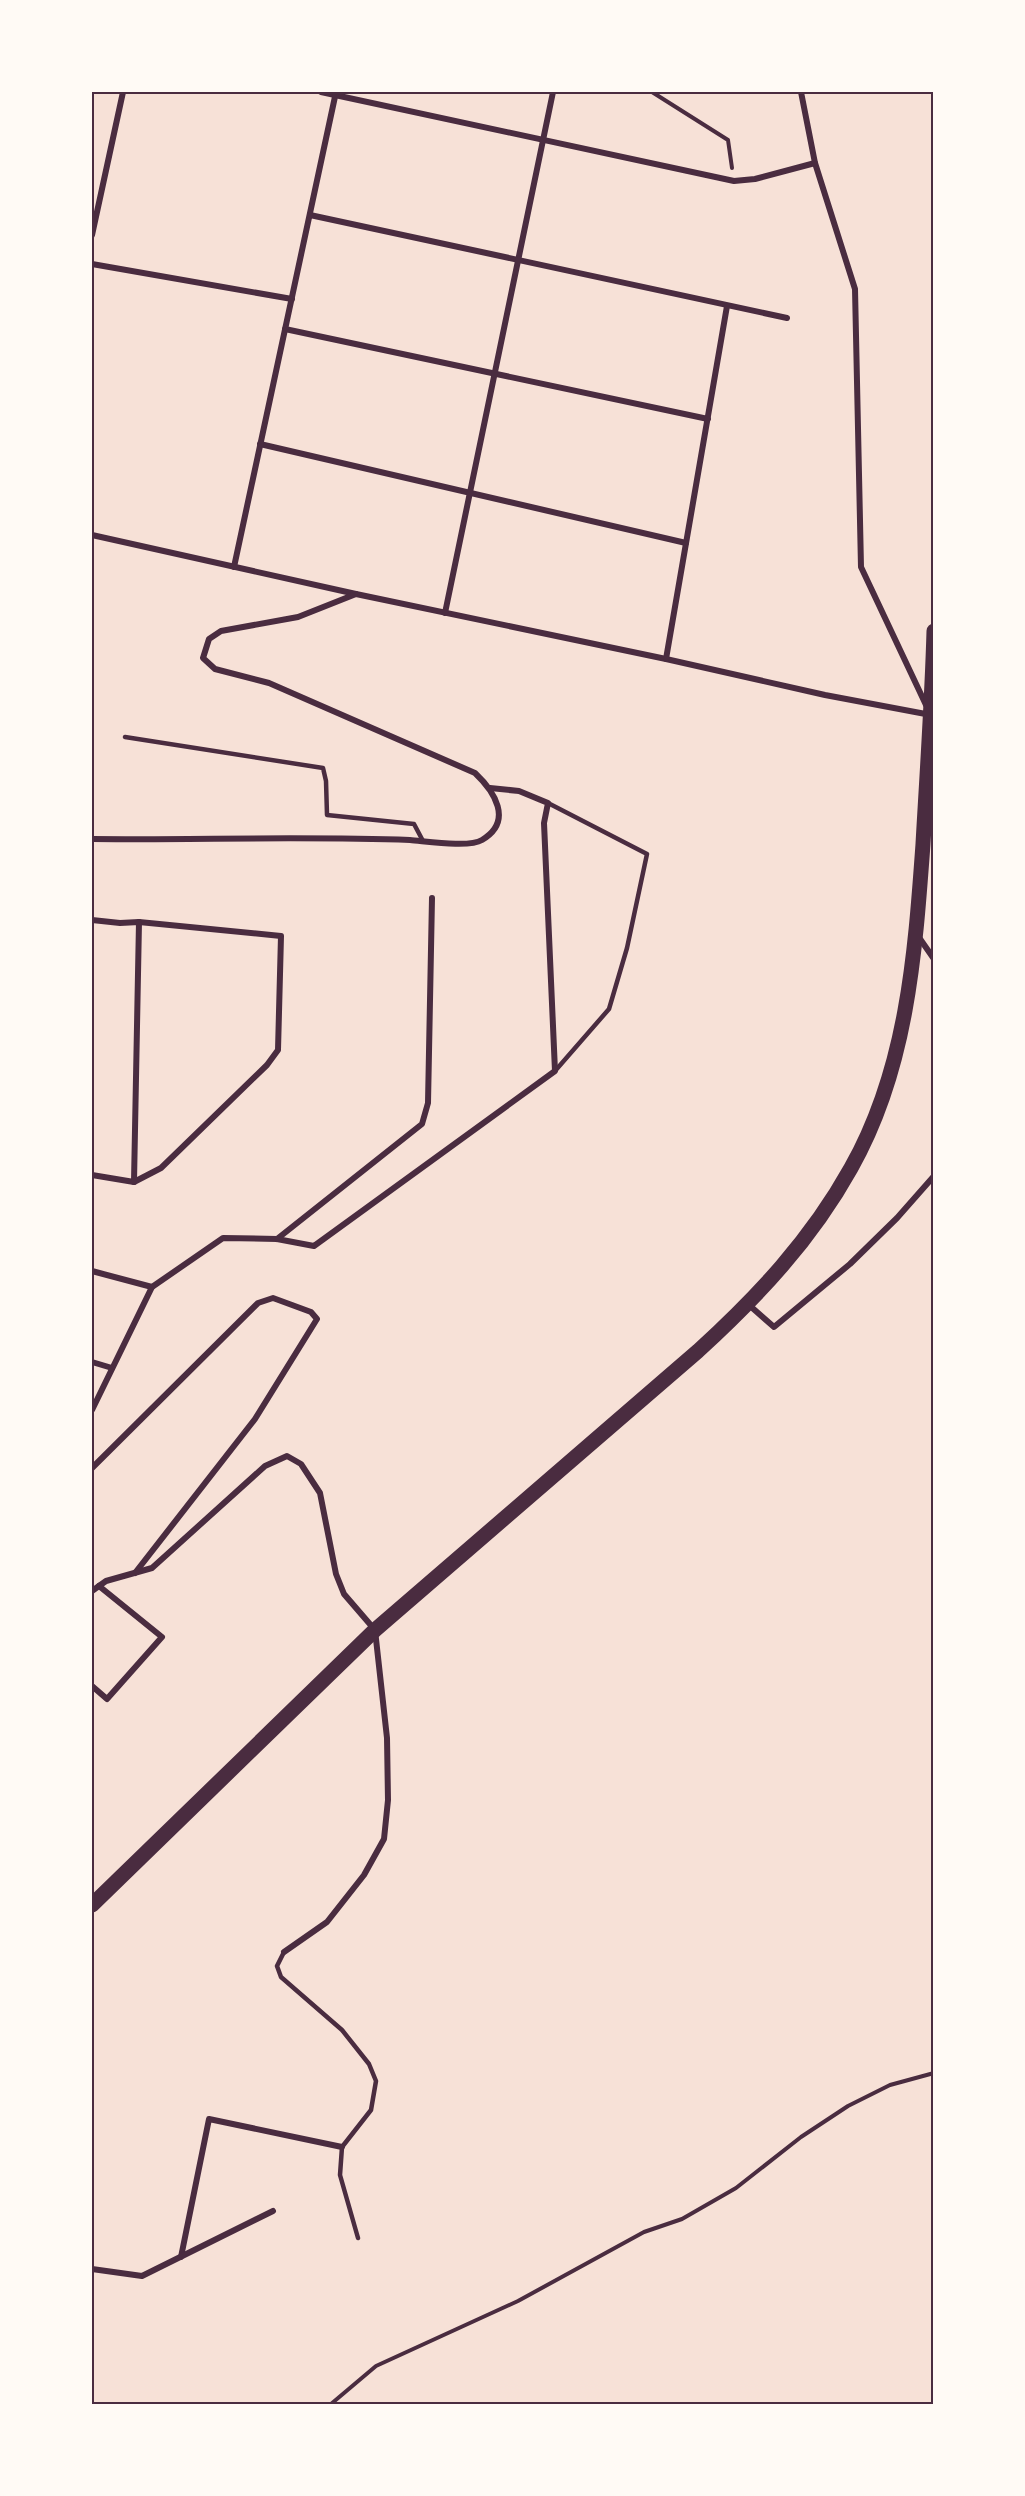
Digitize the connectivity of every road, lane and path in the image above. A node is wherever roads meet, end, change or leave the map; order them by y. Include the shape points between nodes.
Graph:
1 (123, 92) edge
2 (321, 92) edge
3 (553, 92) edge
4 (652, 92) edge
5 (801, 92) edge
6 (336, 93) edge
7 (543, 140) junction
8 (815, 163) junction
9 (734, 181) junction
10 (310, 215) junction
11 (92, 235) edge
12 (518, 260) junction
13 (92, 264) edge
14 (292, 299) junction
15 (727, 306) junction
16 (787, 318) dead end
17 (285, 329) junction
18 (495, 373) junction
19 (708, 419) junction
20 (260, 444) junction
21 (470, 493) junction
22 (92, 535) edge
23 (686, 543) junction
24 (234, 567) junction
25 (356, 594) junction
26 (445, 613) junction
27 (933, 631) edge
28 (666, 659) junction
29 (932, 716) junction
30 (125, 737) dead end
31 (490, 788) junction
32 (548, 803) junction
33 (92, 839) edge
34 (423, 841) junction
35 (432, 898) dead end
36 (92, 920) edge
37 (139, 922) junction
38 (916, 933) junction
39 (933, 959) edge
40 (555, 1071) junction
41 (92, 1175) edge
42 (933, 1176) edge
43 (134, 1182) junction
44 (277, 1239) junction
45 (92, 1271) edge
46 (152, 1287) junction
47 (749, 1305) junction
48 (92, 1362) edge
49 (112, 1368) junction
50 (92, 1410) edge
51 (92, 1468) edge
52 (135, 1573) junction
53 (99, 1586) junction
54 (92, 1591) edge
55 (375, 1630) junction
56 (92, 1686) edge
57 (92, 1905) edge
58 (284, 1952) joint
59 (933, 2073) edge
60 (342, 2147) junction
61 (273, 2211) dead end
62 (358, 2238) dead end
63 (181, 2257) junction
64 (92, 2269) edge
65 (331, 2404) edge

1 - 11 street
2 - 6 street
3 - 7 street
4 - 9 path via 728,140
5 - 8 street
6 - 7 street
6 - 10 street
7 - 9 street
7 - 12 street
8 - 9 street
8 - 29 street via 855,289 861,567
10 - 12 street
10 - 14 street
12 - 15 street
12 - 18 street
13 - 14 street
14 - 17 street
15 - 16 street
15 - 19 street
17 - 18 street
17 - 20 street
18 - 19 street
18 - 21 street
19 - 23 street
20 - 21 street
20 - 24 street
21 - 23 street
21 - 26 street
22 - 24 street
23 - 28 street
24 - 25 street
25 - 26 street
25 - 31 street via 298,617 221,631 210,639 203,658 215,669 268,683 475,773
26 - 28 street
27 - 29 main road
28 - 29 street
29 - 38 main road
30 - 34 lane via 323,768 327,815 414,824
31 - 32 street via 519,791
31 - 34 street via 500,807 495,826 481,841
32 - 40 street via 544,823
32 - 40 lane via 647,854 627,948 609,1008
33 - 34 street
35 - 44 street via 428,1103 422,1124
36 - 37 street
37 - 43 street
37 - 43 street via 281,936 278,1050 260,1073 161,1168
38 - 39 street
38 - 47 main road via 909,996 895,1059 852,1167 821,1217
40 - 44 street via 314,1246
41 - 43 street
42 - 47 street via 850,1264 774,1327
44 - 46 street via 223,1238
45 - 46 street
46 - 49 street
47 - 55 main road
48 - 49 street
49 - 50 street
51 - 52 street via 258,1303 273,1298 311,1312 317,1319 255,1419
52 - 53 street
52 - 55 street via 152,1568 265,1466 287,1456 301,1464 320,1493 336,1574 344,1594
53 - 54 street
53 - 56 street via 162,1637 107,1699
55 - 57 main road
55 - 58 street via 387,1738 384,1839 364,1875 327,1922
58 - 60 lane via 277,1966 281,1977 342,2030 369,2064 376,2081 370,2110
59 - 65 path via 890,2085 848,2106 736,2188 682,2219 644,2232 518,2301 376,2366
60 - 62 lane via 340,2175
60 - 63 street via 209,2119
61 - 63 street
63 - 64 street via 142,2276

